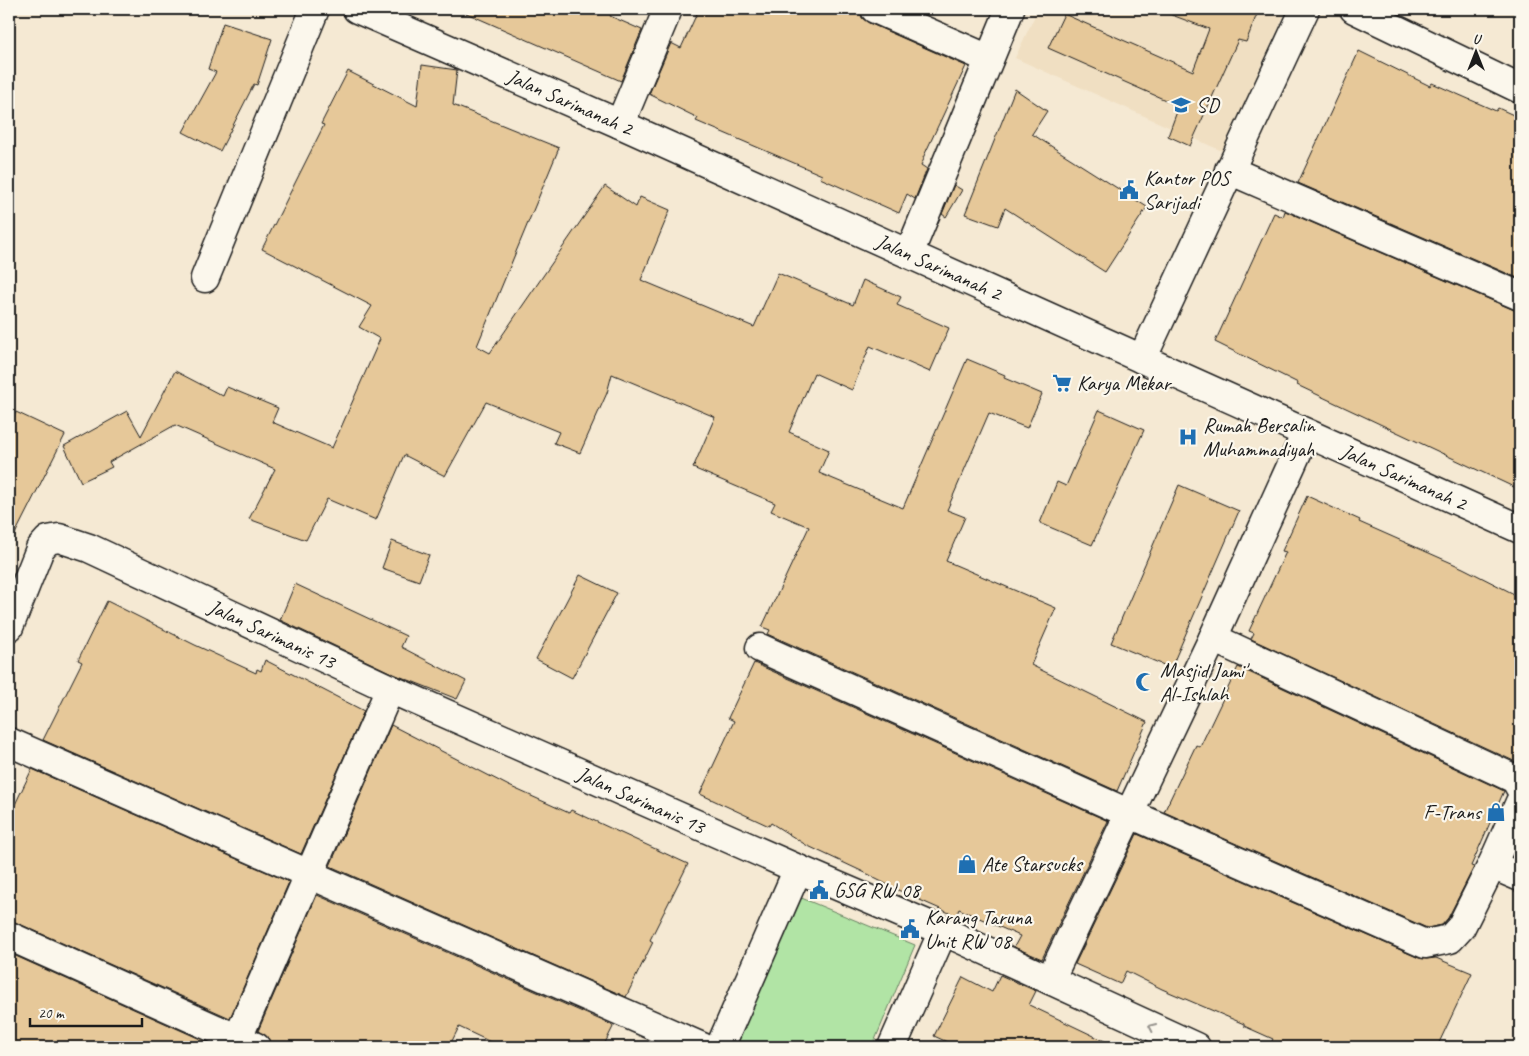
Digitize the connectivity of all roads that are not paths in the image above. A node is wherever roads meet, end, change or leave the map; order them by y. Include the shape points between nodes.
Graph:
1 (315, 9) edge
2 (357, 9) edge
3 (668, 9) edge
4 (875, 9) edge
5 (1010, 9) edge
6 (1305, 9) edge
7 (1354, 9) edge
8 (988, 59) junction
9 (1520, 89) edge
10 (620, 124) junction
11 (1229, 170) junction
12 (909, 254) junction
13 (205, 278) dead end
14 (1520, 296) edge
15 (1142, 359) junction
16 (1306, 433) junction
17 (1520, 530) edge
18 (9, 627) edge
19 (1212, 638) junction
20 (760, 648) dead end
21 (390, 689) junction
22 (9, 742) edge
23 (1520, 788) edge
24 (1520, 802) edge
25 (1128, 813) junction
26 (1492, 866) junction
27 (798, 869) junction
28 (309, 873) junction
29 (1520, 878) edge
30 (943, 931) junction
31 (9, 936) edge
32 (1050, 980) junction
33 (243, 1044) edge
34 (702, 1047) edge
35 (720, 1047) edge
36 (892, 1047) edge
37 (1196, 1047) edge

1 - 13 street
2 - 10 street, Jalan Sarimanah 2
3 - 10 street
4 - 8 street
5 - 8 street
6 - 11 street
7 - 9 street
8 - 12 street
10 - 12 street, Jalan Sarimanah 2
11 - 14 street
11 - 15 street
12 - 15 street, Jalan Sarimanah 2
15 - 16 street, Jalan Sarimanah 2
16 - 17 street, Jalan Sarimanah 2
16 - 19 street
18 - 21 street, Jalan Sarimanis 13 via 40,550 48,540 59,538 89,548
19 - 23 street via 1515,779
19 - 25 street
20 - 25 street
21 - 27 street, Jalan Sarimanis 13
21 - 28 street
22 - 28 street
24 - 26 street
25 - 26 street via 1425,944 1450,938 1461,927
25 - 32 street
26 - 29 street
27 - 30 street, Jalan Sarimanis 13
27 - 35 street
28 - 33 street
28 - 34 street
30 - 32 street, Jalan Sarimanis 13
30 - 36 street
31 - 33 street
37 -> 32 street, Jalan Sarimanis 13

